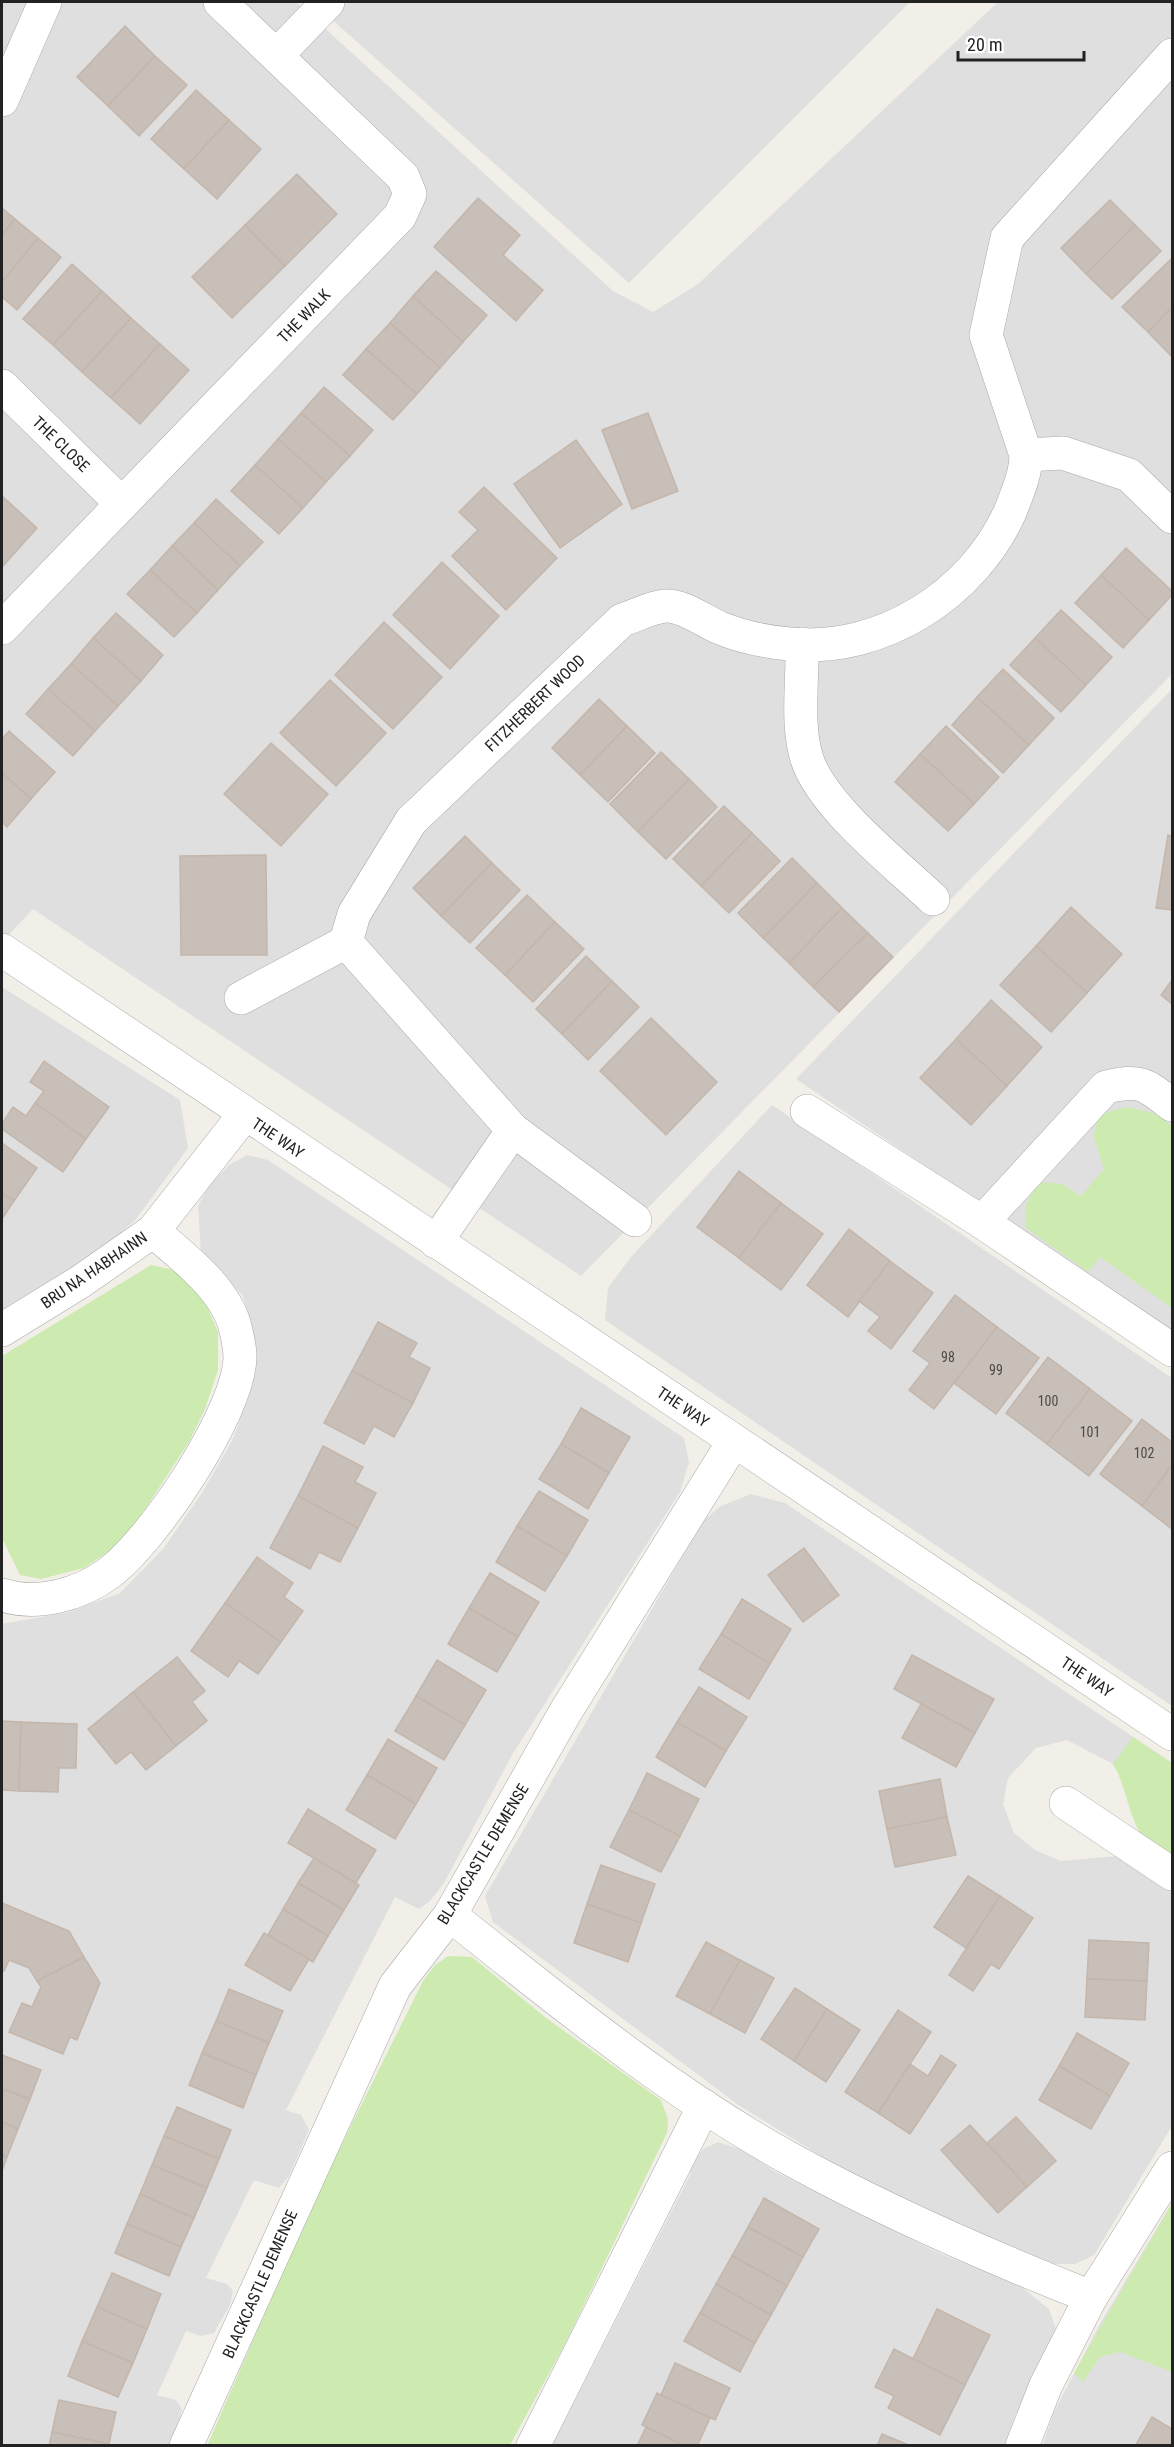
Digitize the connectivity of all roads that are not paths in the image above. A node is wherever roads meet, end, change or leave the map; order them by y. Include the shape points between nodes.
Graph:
1 (45, 2) edge
2 (220, 2) edge
3 (328, 2) edge
4 (277, 55) junction
5 (1173, 55) edge
6 (2, 100) edge
7 (2, 386) edge
8 (1026, 455) junction
9 (121, 503) junction
10 (1173, 517) edge
11 (2, 628) edge
12 (802, 644) junction
13 (933, 899) dead end
14 (346, 942) junction
15 (2, 950) edge
16 (241, 998) dead end
17 (1173, 1105) edge
18 (807, 1111) dead end
19 (244, 1115) junction
20 (513, 1130) junction
21 (635, 1220) dead end
22 (982, 1222) junction
23 (153, 1231) junction
24 (436, 1242) junction
25 (2, 1330) edge
26 (1173, 1350) edge
27 (734, 1441) junction
28 (2, 1595) edge
29 (1173, 1734) edge
30 (1066, 1803) dead end
31 (1173, 1874) edge
32 (450, 1915) junction
33 (704, 2106) junction
34 (1173, 2169) edge
35 (1091, 2297) junction
36 (186, 2445) edge
37 (533, 2445) edge
38 (1022, 2445) edge

1 - 6 street
2 - 4 street, THE WALK
3 - 4 street
4 - 9 street, THE WALK via 403,177 410,194 400,216
5 - 8 street via 1007,238 986,335
7 - 9 street, THE CLOSE
8 - 10 street via 1063,453 1129,476
8 - 12 street, FITZHERBERT WOOD via 1016,497 1002,529 958,585 931,606 891,627 829,644
9 - 11 street, THE WALK
12 - 13 street via 802,727 807,760 831,801
12 - 14 street, FITZHERBERT WOOD via 756,639 666,606 622,620 411,821 354,914
14 - 16 street
14 - 20 street
15 - 19 street, THE WAY
17 - 22 street via 1149,1087 1130,1082 1106,1087
18 - 22 street
19 - 23 street, BRU NA HABHAINN
19 - 24 street, THE WAY
20 - 21 street
20 - 24 street
22 - 26 street
23 - 25 street, BRU NA HABHAINN
23 - 28 street via 223,1299 236,1329 240,1359 233,1390 204,1452 174,1501 109,1573 72,1593 36,1600
24 - 27 street, THE WAY
27 - 29 street, THE WAY
27 - 32 street, BLACKCASTLE DEMENSE via 566,1712
30 - 31 street
32 - 33 street via 643,2064
32 - 36 street, BLACKCASTLE DEMENSE via 395,1986
33 - 35 street via 793,2160 911,2219
33 - 37 street
34 - 35 street
35 - 38 street via 1046,2385

